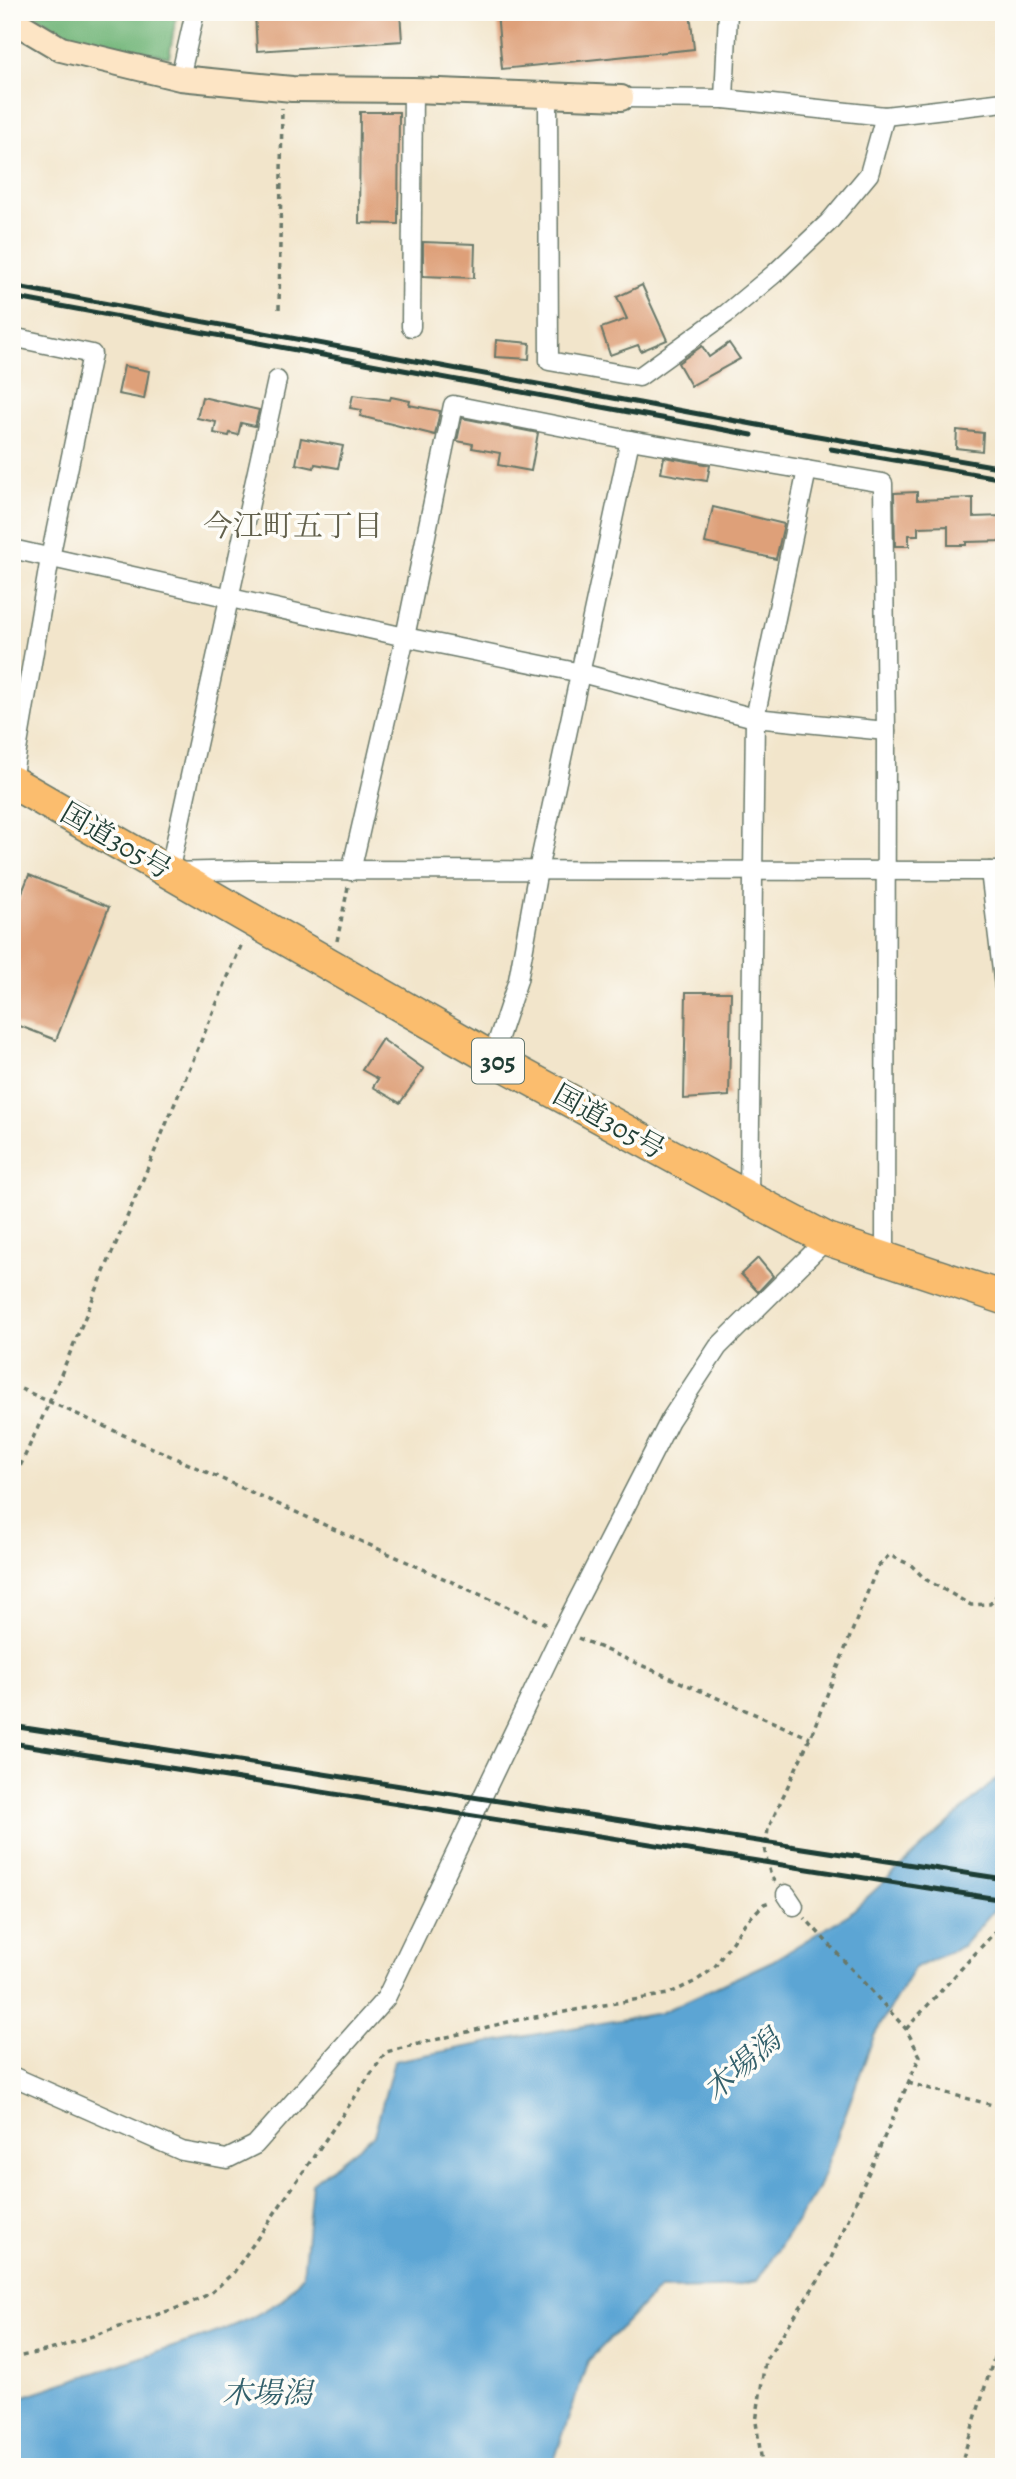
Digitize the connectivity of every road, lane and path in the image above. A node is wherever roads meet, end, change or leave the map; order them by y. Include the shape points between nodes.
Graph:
1 (195, 12) edge
2 (728, 12) edge
3 (12, 20) edge
4 (180, 78) junction
5 (282, 89) junction
6 (413, 90) junction
7 (548, 95) junction
8 (621, 98) joint
9 (724, 99) junction
10 (1004, 102) edge
11 (885, 116) junction
12 (279, 309) dead end
13 (411, 327) dead end
14 (12, 337) edge
15 (277, 380) dead end
16 (631, 440) junction
17 (807, 470) junction
18 (12, 549) edge
19 (50, 558) junction
20 (228, 596) junction
21 (405, 636) junction
22 (581, 673) junction
23 (755, 718) junction
24 (887, 731) junction
25 (12, 781) edge
26 (538, 870) junction
27 (752, 870) junction
28 (887, 870) junction
29 (351, 871) junction
30 (997, 871) edge
31 (169, 872) junction
32 (252, 920) junction
33 (332, 967) junction
34 (1004, 987) edge
35 (492, 1058) junction
36 (748, 1198) junction
37 (827, 1239) junction
38 (885, 1258) junction
39 (1004, 1298) edge
40 (12, 1385) edge
41 (49, 1403) junction
42 (12, 1484) edge
43 (1004, 1586) edge
44 (562, 1631) junction
45 (810, 1738) junction
46 (790, 1900) junction
47 (1004, 1922) edge
48 (906, 2029) junction
49 (12, 2076) edge
50 (908, 2083) junction
51 (1004, 2108) edge
52 (1004, 2326) edge
53 (12, 2358) edge
54 (764, 2467) edge
55 (960, 2467) edge

1 - 4 street
2 - 9 street
3 - 4 street via 61,49
4 - 5 street
5 - 6 street
5 - 12 path
6 - 7 street
6 - 13 street
7 - 8 street
7 - 11 street via 549,361 639,377 726,314 829,222 869,174
8 - 9 street
9 - 11 street
10 - 11 street
14 - 19 street via 92,354
15 - 20 street
16 - 17 street
16 - 21 street via 453,405
16 - 22 street
17 - 23 street
17 - 24 street via 883,483
18 - 19 street
19 - 20 street
19 - 25 street
20 - 21 street
20 - 31 street
21 - 22 street
21 - 29 street
22 - 23 street
22 - 26 street
23 - 24 street
23 - 27 street
24 - 28 street
25 - 31 highway, 国道305号 / 305
26 - 27 street
26 - 29 street
26 - 35 street via 518,979
27 - 28 street
27 - 36 street
28 - 30 street
28 - 38 street
29 - 31 street
29 - 33 path
30 - 34 street
31 - 32 highway, 国道305号 / 305
32 - 33 highway, 国道305号 / 305
32 - 41 path
33 - 35 highway, 国道305号 / 305
35 - 36 highway, 国道305号 / 305
36 - 37 highway, 国道305号 / 305
37 - 38 highway, 国道305号 / 305
37 - 44 street via 718,1347 670,1420
38 - 39 highway, 国道305号 / 305
40 - 41 path
41 - 42 path
41 - 44 path
43 - 45 path via 990,1604 971,1605 889,1555 877,1568
44 - 45 path
44 - 49 street via 386,1998 255,2145 227,2159 181,2151
45 - 46 path via 768,1829 765,1852 771,1877
46 - 48 path
46 - 53 path via 764,1904 713,1968 668,1994 513,2021 386,2052 234,2272 211,2292 186,2305
47 - 48 path
48 - 50 path via 920,2056
50 - 51 path
50 - 54 path via 828,2264 765,2361 756,2422
52 - 55 path

